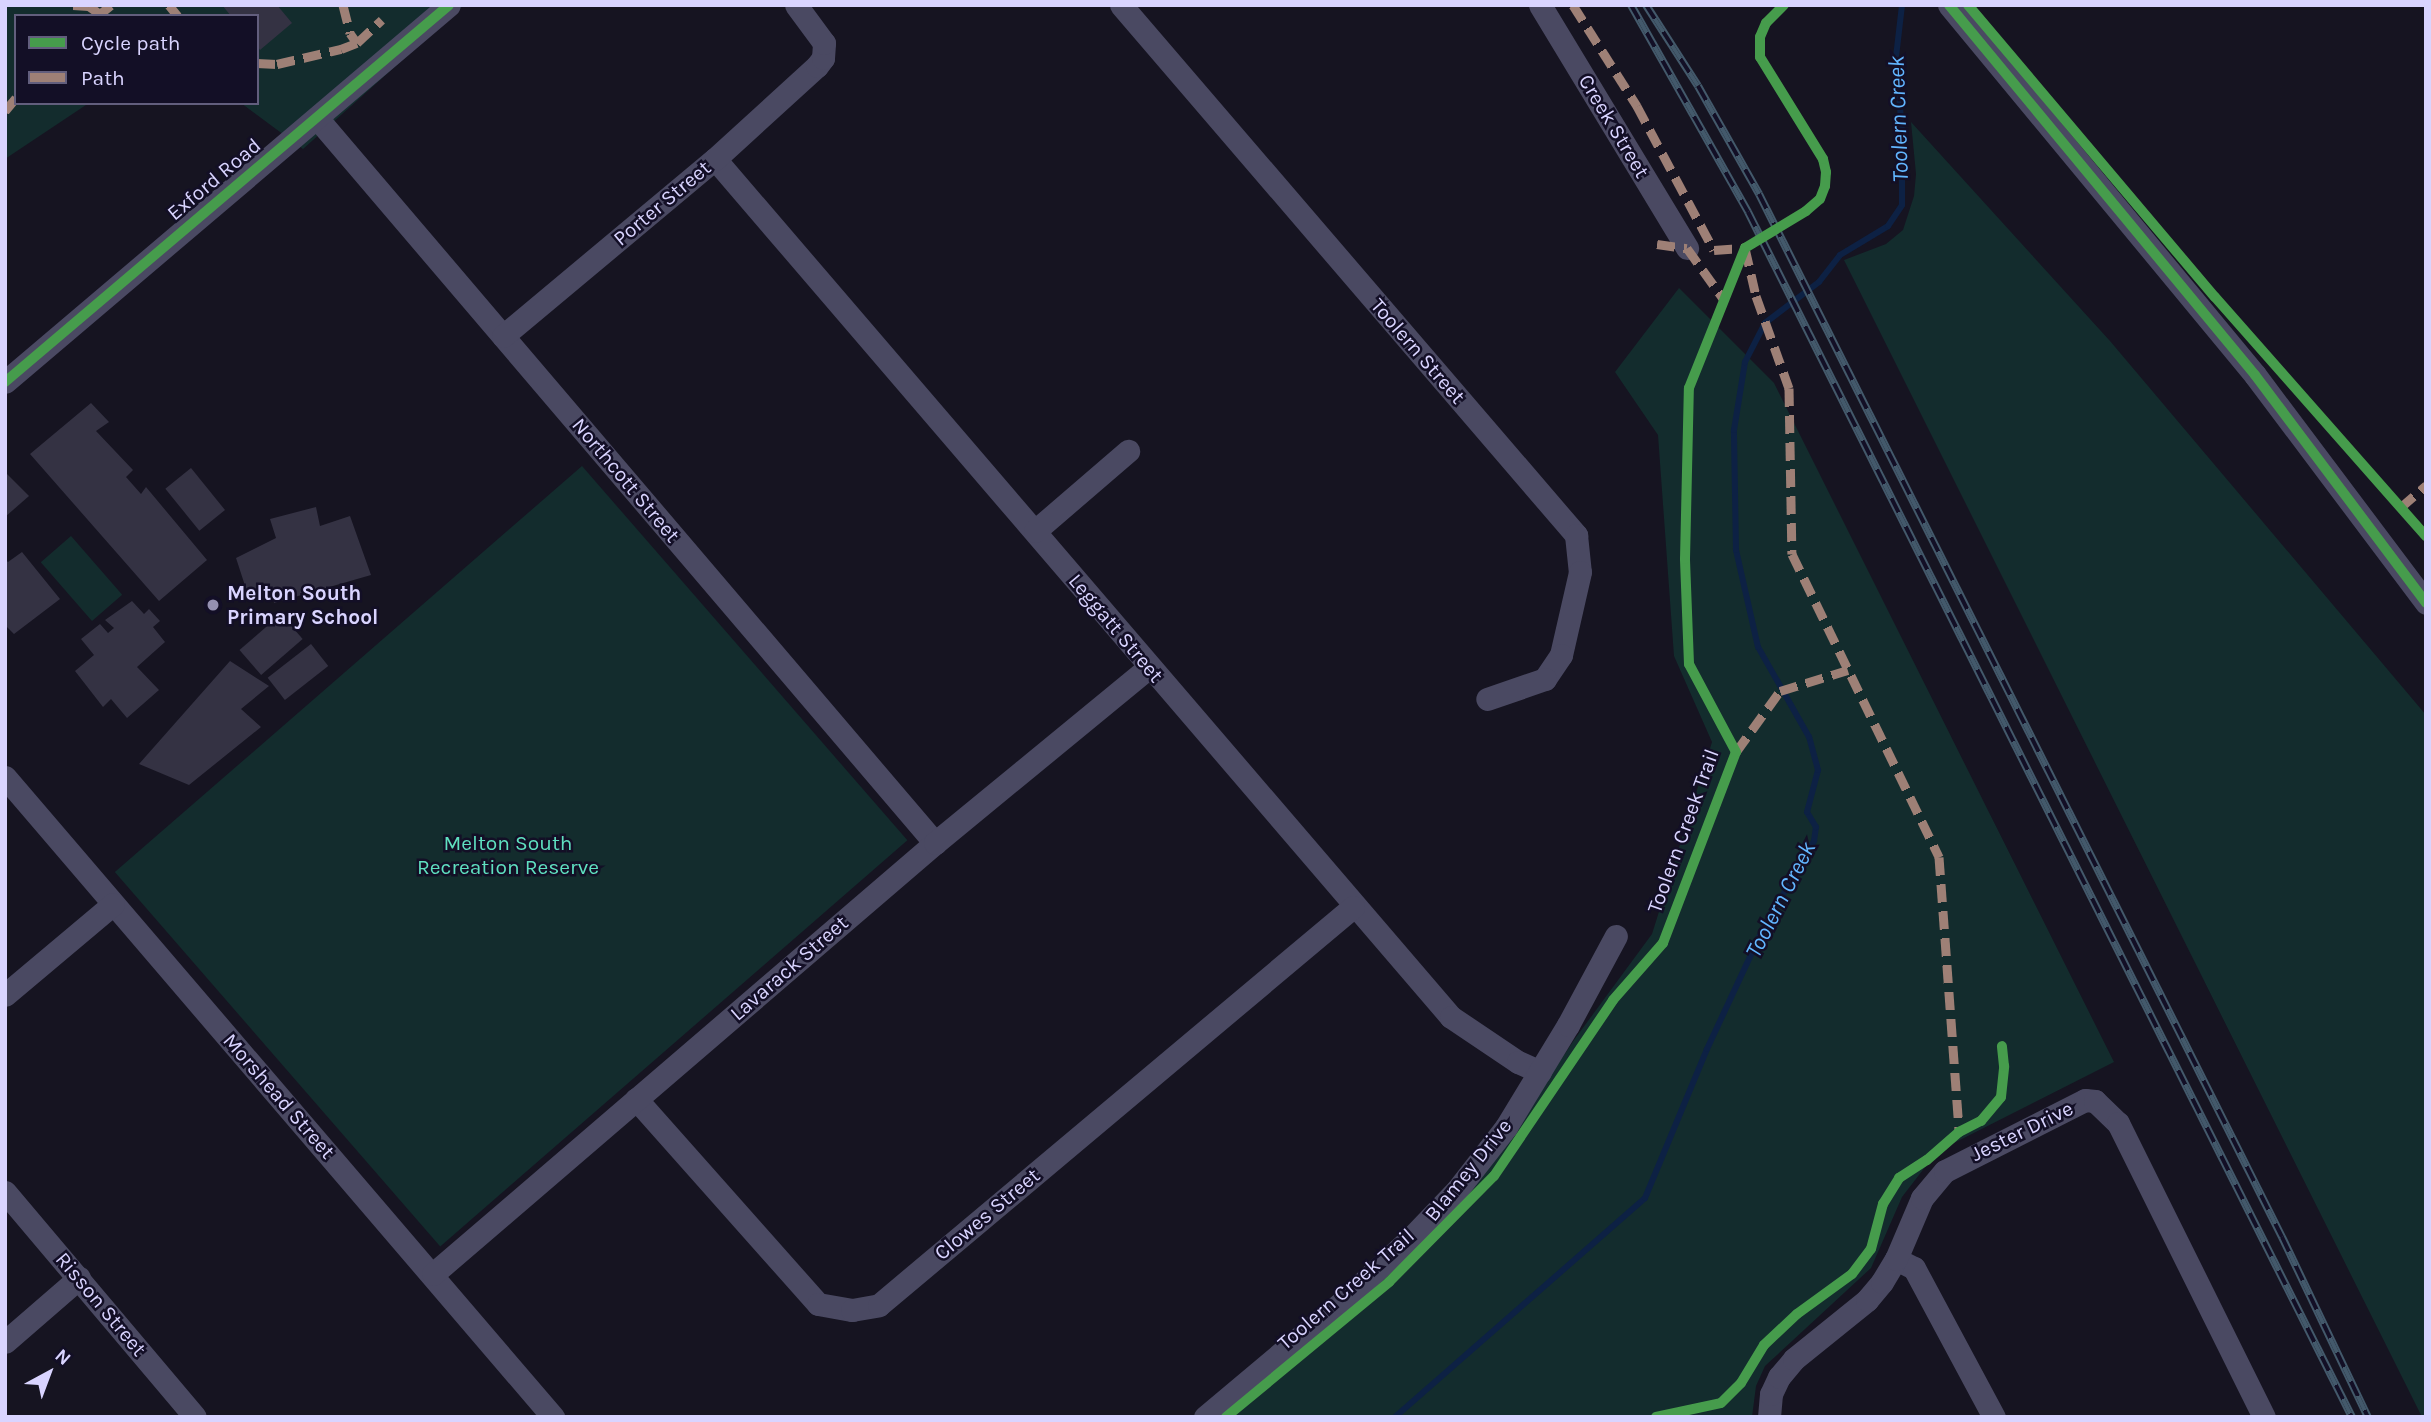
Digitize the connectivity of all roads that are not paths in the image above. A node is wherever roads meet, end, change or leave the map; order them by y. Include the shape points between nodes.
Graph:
1 (449, 5) edge
2 (796, 5) edge
3 (1121, 5) edge
4 (1540, 5) edge
5 (1949, 5) edge
6 (317, 118) junction
7 (715, 159) junction
8 (1688, 248) dead end
9 (503, 337) junction
10 (5, 382) edge
11 (1128, 451) dead end
12 (1035, 531) junction
13 (2426, 603) edge
14 (1149, 667) junction
15 (1487, 699) dead end
16 (5, 777) edge
17 (935, 842) junction
18 (113, 904) junction
19 (1353, 907) junction
20 (1616, 936) dead end
21 (5, 995) edge
22 (1540, 1072) junction
23 (636, 1099) junction
24 (5, 1192) edge
25 (1896, 1259) junction
26 (433, 1273) junction
27 (79, 1278) junction
28 (5, 1342) edge
29 (195, 1417) edge
30 (553, 1417) edge
31 (1205, 1417) edge
32 (1769, 1417) edge
33 (1994, 1417) edge
34 (2264, 1417) edge

1 - 6 street, Exford Road
2 - 7 street, Porter Street via 824,43 823,58
3 - 15 street, Toolern Street via 1576,535 1580,572 1561,655 1545,679
4 - 8 street, Creek Street
5 - 13 street via 2255,375
6 - 9 street, Northcott Street
6 - 10 street, Exford Road
7 - 9 street, Porter Street
7 - 12 street, Leggatt Street
9 - 17 street, Northcott Street
11 - 12 street
12 - 14 street, Leggatt Street
14 - 17 street, Lavarack Street
14 - 19 street, Leggatt Street
16 - 18 street, Morshead Street
17 - 23 street, Lavarack Street
18 - 21 street
18 - 26 street, Morshead Street
19 - 22 street, Leggatt Street via 1451,1017
19 - 23 street, Clowes Street via 879,1305 852,1310 818,1304
20 - 22 street, Blamey Drive
22 - 31 street, Blamey Drive via 1506,1127 1457,1190 1413,1236
23 - 26 street, Lavarack Street
24 - 27 street, Risson Street
25 - 32 street, Jester Drive via 1867,1300 1794,1359 1779,1377 1771,1394
25 - 33 street via 1914,1268
25 - 34 street, Jester Drive via 1922,1198 1945,1171 2074,1103 2095,1101 2118,1124
26 - 30 street, Morshead Street
27 - 28 street
27 - 29 street, Risson Street

